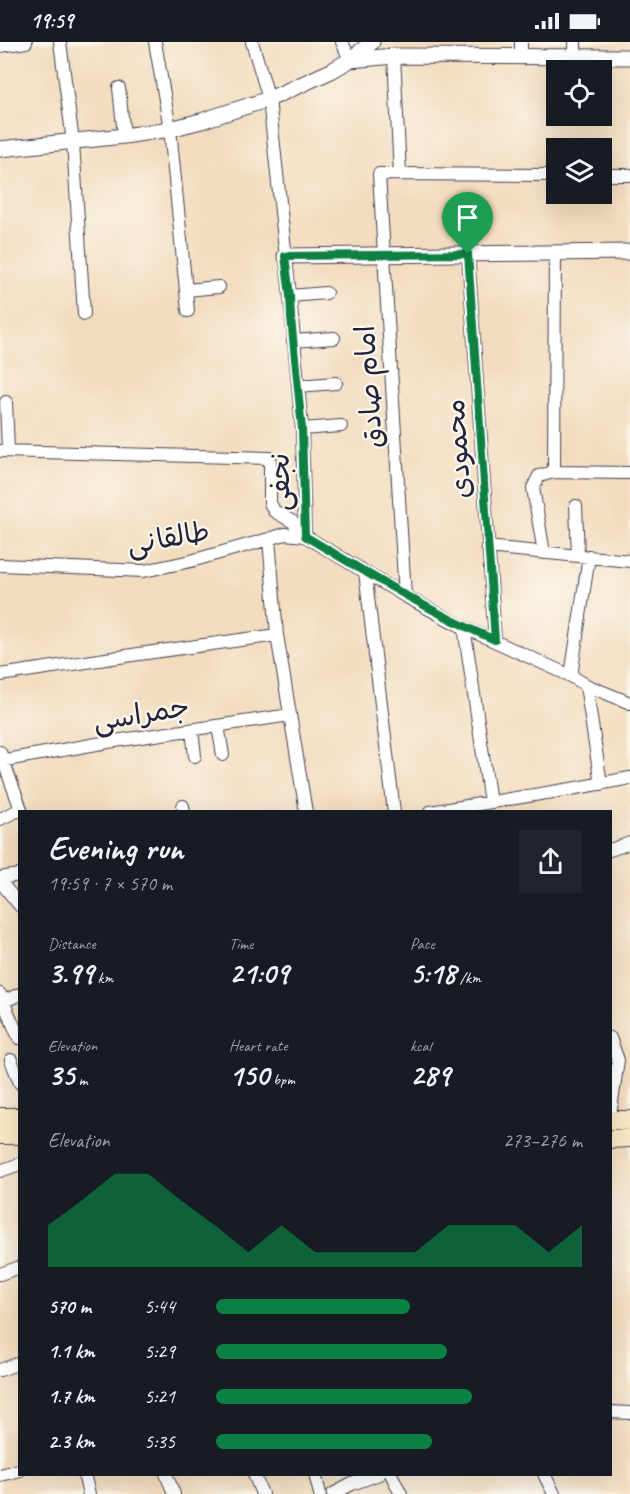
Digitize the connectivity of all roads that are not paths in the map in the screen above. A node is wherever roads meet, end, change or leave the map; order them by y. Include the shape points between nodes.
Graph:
1 (26, 42) edge
2 (60, 42) edge
3 (155, 42) edge
4 (252, 42) edge
5 (342, 42) edge
6 (372, 42) edge
7 (0, 46) edge
8 (521, 49) edge
9 (575, 49) edge
10 (394, 56) junction
11 (630, 57) edge
12 (350, 60) junction
13 (119, 88) dead end
14 (268, 99) junction
15 (170, 129) junction
16 (124, 136) junction
17 (73, 142) junction
18 (0, 149) edge
19 (400, 174) junction
20 (546, 175) edge
21 (612, 175) edge
22 (630, 175) edge
23 (555, 252) junction
24 (630, 252) edge
25 (468, 254) junction
26 (285, 256) junction
27 (383, 256) junction
28 (219, 287) dead end
29 (186, 290) junction
30 (326, 293) dead end
31 (290, 296) junction
32 (188, 311) dead end
33 (84, 314) dead end
34 (334, 338) dead end
35 (293, 341) junction
36 (336, 383) dead end
37 (298, 386) junction
38 (6, 402) dead end
39 (341, 426) dead end
40 (302, 429) junction
41 (4, 451) edge
42 (554, 472) junction
43 (630, 473) edge
44 (576, 506) dead end
45 (305, 536) junction
46 (269, 539) junction
47 (487, 547) junction
48 (544, 553) junction
49 (583, 556) junction
50 (630, 561) edge
51 (0, 565) edge
52 (365, 572) junction
53 (405, 596) junction
54 (464, 627) junction
55 (277, 635) junction
56 (495, 640) junction
57 (0, 675) edge
58 (571, 676) junction
59 (586, 685) junction
60 (630, 703) edge
61 (290, 715) junction
62 (218, 726) junction
63 (192, 730) junction
64 (223, 755) dead end
65 (195, 756) dead end
66 (1, 758) edge
67 (630, 778) edge
68 (601, 784) junction
69 (490, 802) junction
70 (22, 810) edge
71 (306, 810) edge
72 (394, 810) edge
73 (442, 810) edge
74 (18, 812) edge
75 (0, 819) edge
76 (630, 843) edge
77 (612, 849) edge
78 (18, 875) edge
79 (0, 880) edge
80 (18, 903) edge
81 (18, 995) edge
82 (1, 1000) edge
83 (18, 1036) edge
84 (612, 1044) edge
85 (11, 1060) dead end
86 (18, 1078) edge
87 (612, 1104) edge
88 (0, 1117) edge
89 (18, 1117) edge
90 (612, 1118) edge
91 (630, 1120) edge
92 (0, 1135) edge
93 (18, 1135) edge
94 (630, 1138) edge
95 (612, 1139) edge
96 (18, 1165) edge
97 (0, 1171) edge
98 (18, 1268) edge
99 (0, 1275) edge
100 (18, 1364) edge
101 (0, 1370) edge
102 (612, 1412) edge
103 (630, 1413) edge
104 (18, 1470) edge
105 (0, 1475) edge
106 (84, 1476) edge
107 (167, 1476) edge
108 (255, 1476) edge
109 (316, 1476) edge
110 (368, 1476) edge
111 (392, 1476) edge
112 (545, 1476) edge
113 (352, 1479) edge
114 (89, 1494) edge
115 (174, 1494) edge
116 (262, 1494) edge
117 (320, 1494) edge
118 (333, 1494) edge
119 (401, 1494) edge
120 (554, 1494) edge

1 - 7 street
2 - 17 street
3 - 15 street
4 - 14 street, نجفی
5 - 12 street
6 - 12 street
8 - 9 street
8 - 10 street
9 - 11 street
10 - 12 street
10 - 19 street
12 - 14 street
13 - 16 street
14 - 15 street
14 - 26 street, نجفی
15 - 16 street
15 - 29 street
16 - 17 street
17 - 18 street
17 - 33 street
19 - 20 street
19 - 27 street, امام صادق via 379,174
21 - 22 street
23 - 24 street
23 - 25 street
23 - 42 street
25 - 27 street
25 - 47 street, محمودی
26 - 27 street
26 - 31 street, نجفی
27 - 53 street, امام صادق
28 - 29 street
29 - 32 street
30 - 31 street
31 - 35 street, نجفی
34 - 35 street
35 - 37 street, نجفی
36 - 37 street
37 - 40 street, نجفی
38 - 41 street
39 - 40 street
40 - 45 street, نجفی
41 - 45 street via 270,458 270,503 274,511 293,522
42 - 43 street
42 - 48 street via 538,476 533,488
44 - 49 street
45 - 46 street, طالقانی via 285,534
45 - 52 street, نجفی
46 - 51 street, طالقانی via 144,571
46 - 55 street
47 - 48 street
47 - 56 street, محمودی
48 - 49 street
49 - 50 street
49 - 58 street
52 - 53 street, نجفی
52 - 72 street
53 - 54 street, نجفی
54 - 56 street, نجفی
54 - 69 street
55 - 57 street
55 - 61 street
56 - 58 street, نجفی
58 - 59 street, نجفی
59 - 60 street, نجفی
59 - 68 street
61 - 62 street, جمراسی
61 - 71 street
62 - 63 street, جمراسی
62 - 64 street
63 - 65 street
63 - 66 street, جمراسی
66 - 70 street
67 - 68 street
68 - 69 street
69 - 73 street
74 - 75 street
76 - 77 street
78 - 79 street
79 - 80 street
81 - 82 street
82 - 83 street
84 - 87 street via 618,1060
85 - 86 street
88 - 89 main road
90 - 91 main road
92 - 93 main road
94 - 95 main road
96 - 97 street
98 - 99 street
100 - 101 street
102 - 103 street
104 - 105 street
106 - 114 street
107 - 115 street
108 - 116 street
109 - 117 street
110 - 113 street
111 - 119 street
112 - 120 street
113 - 118 street

